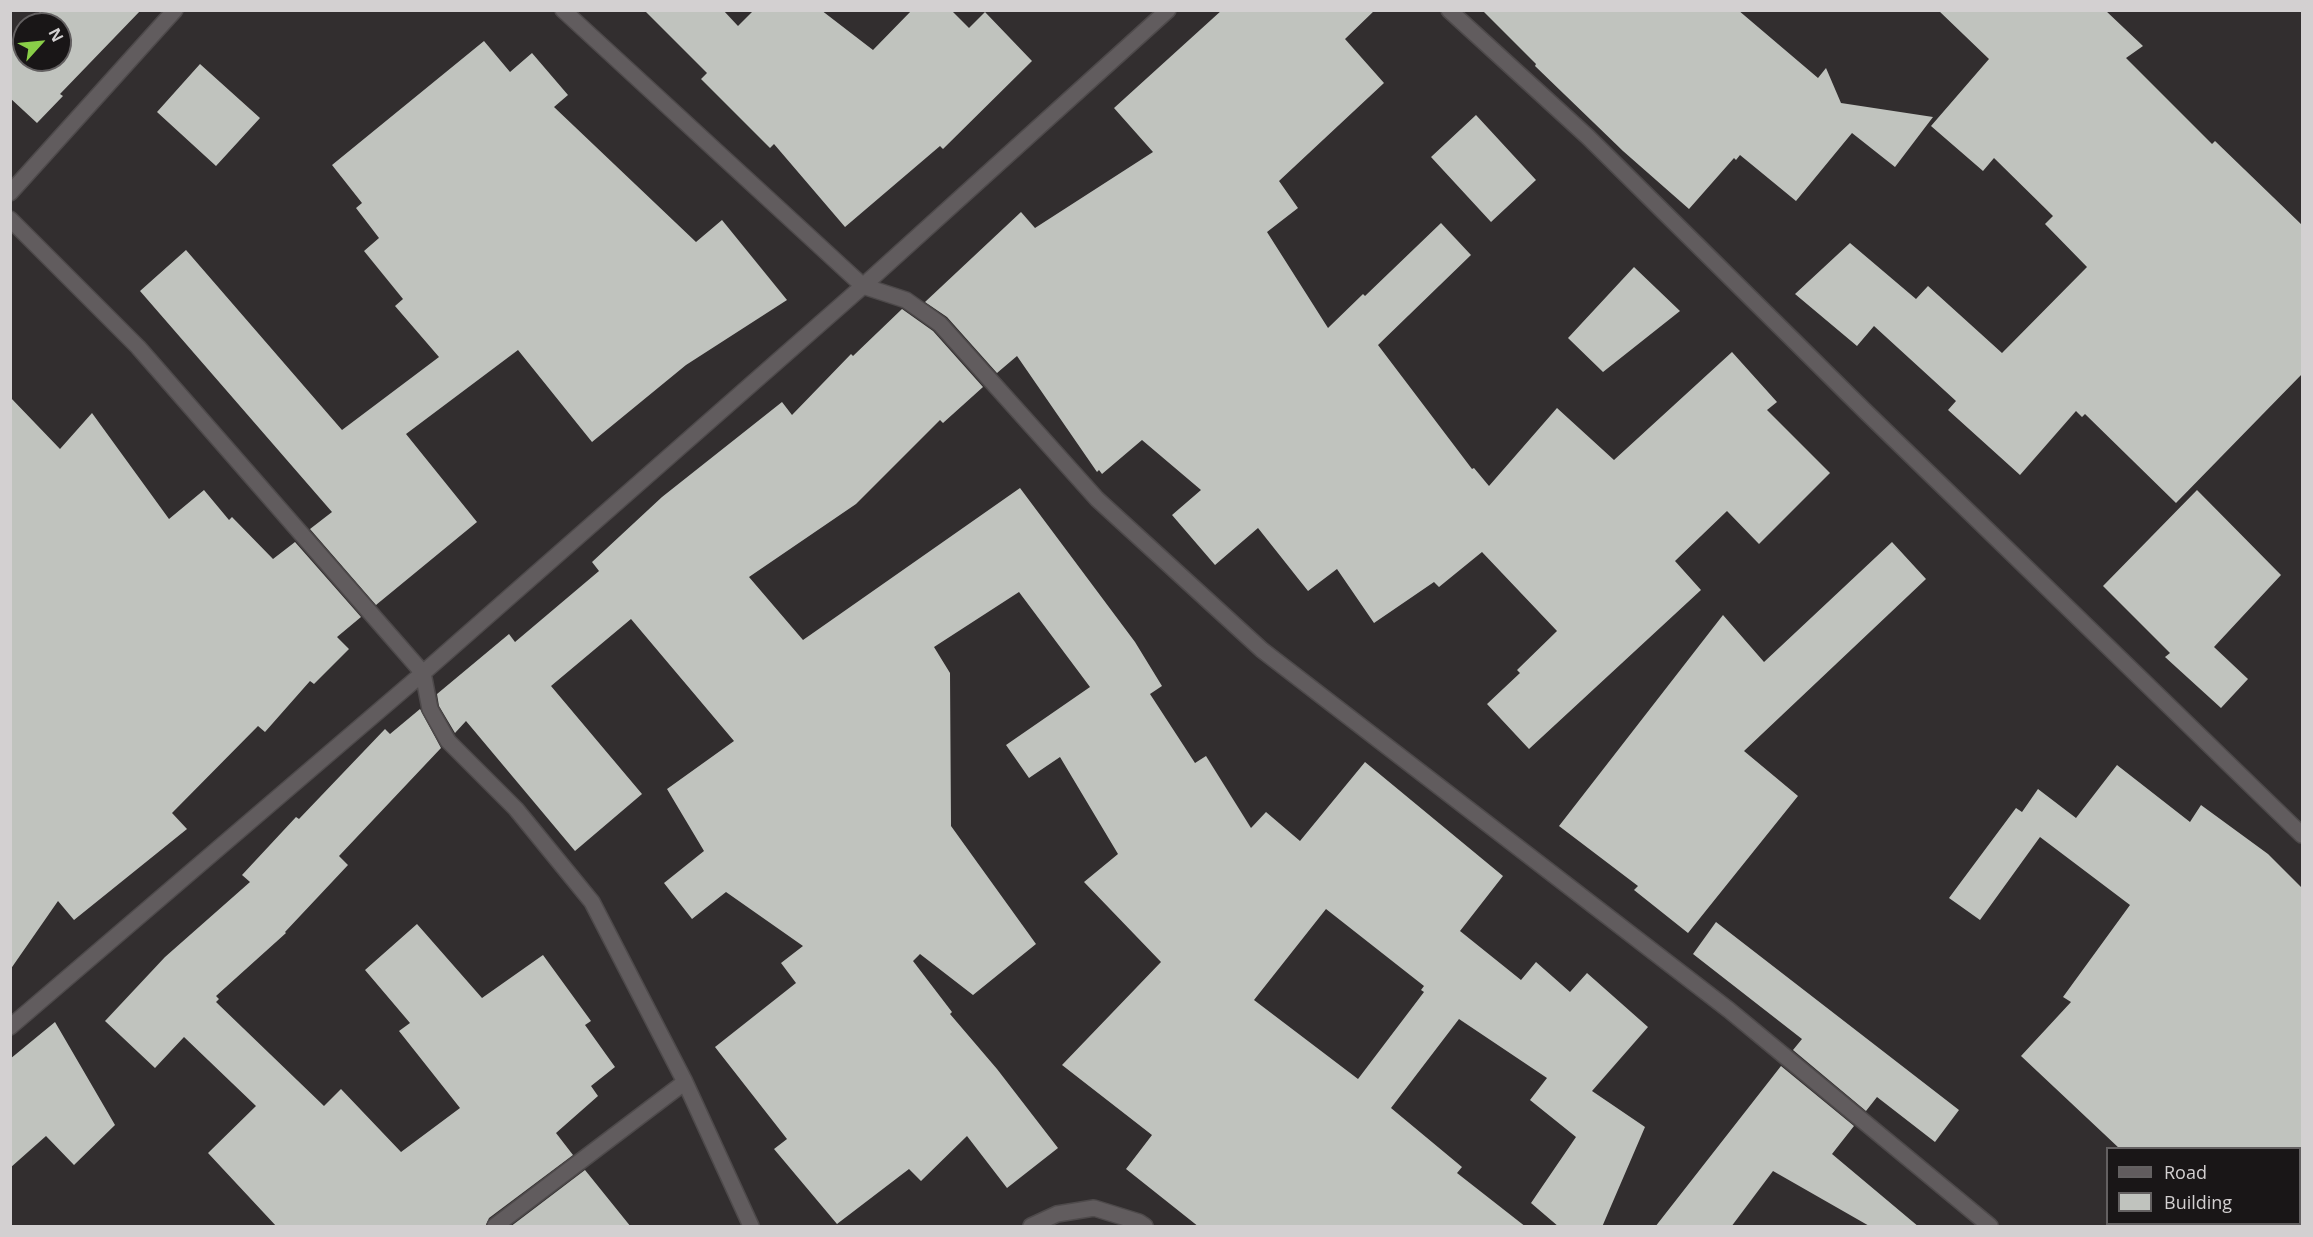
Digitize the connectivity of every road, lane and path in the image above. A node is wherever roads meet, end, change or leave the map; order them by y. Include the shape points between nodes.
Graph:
1 (175, 10) edge
2 (563, 10) edge
3 (1168, 10) edge
4 (1449, 10) edge
5 (10, 193) edge
6 (10, 219) edge
7 (863, 286) junction
8 (423, 673) junction
9 (2302, 835) edge
10 (12, 1023) edge
11 (684, 1082) junction
12 (495, 1227) edge
13 (751, 1227) edge
14 (1031, 1227) edge
15 (1145, 1227) edge
16 (1990, 1227) edge

1 - 5 street
2 - 7 street
3 - 7 street
4 - 9 street via 1588,137
6 - 8 street via 138,347
7 - 8 street
7 - 16 street via 906,300 940,324 1097,499 1262,650 1729,1010
8 - 10 street
8 - 11 street via 429,710 448,741 516,809 592,902
11 - 12 street
11 - 13 street
14 - 15 street via 1057,1214 1094,1209 1139,1221

